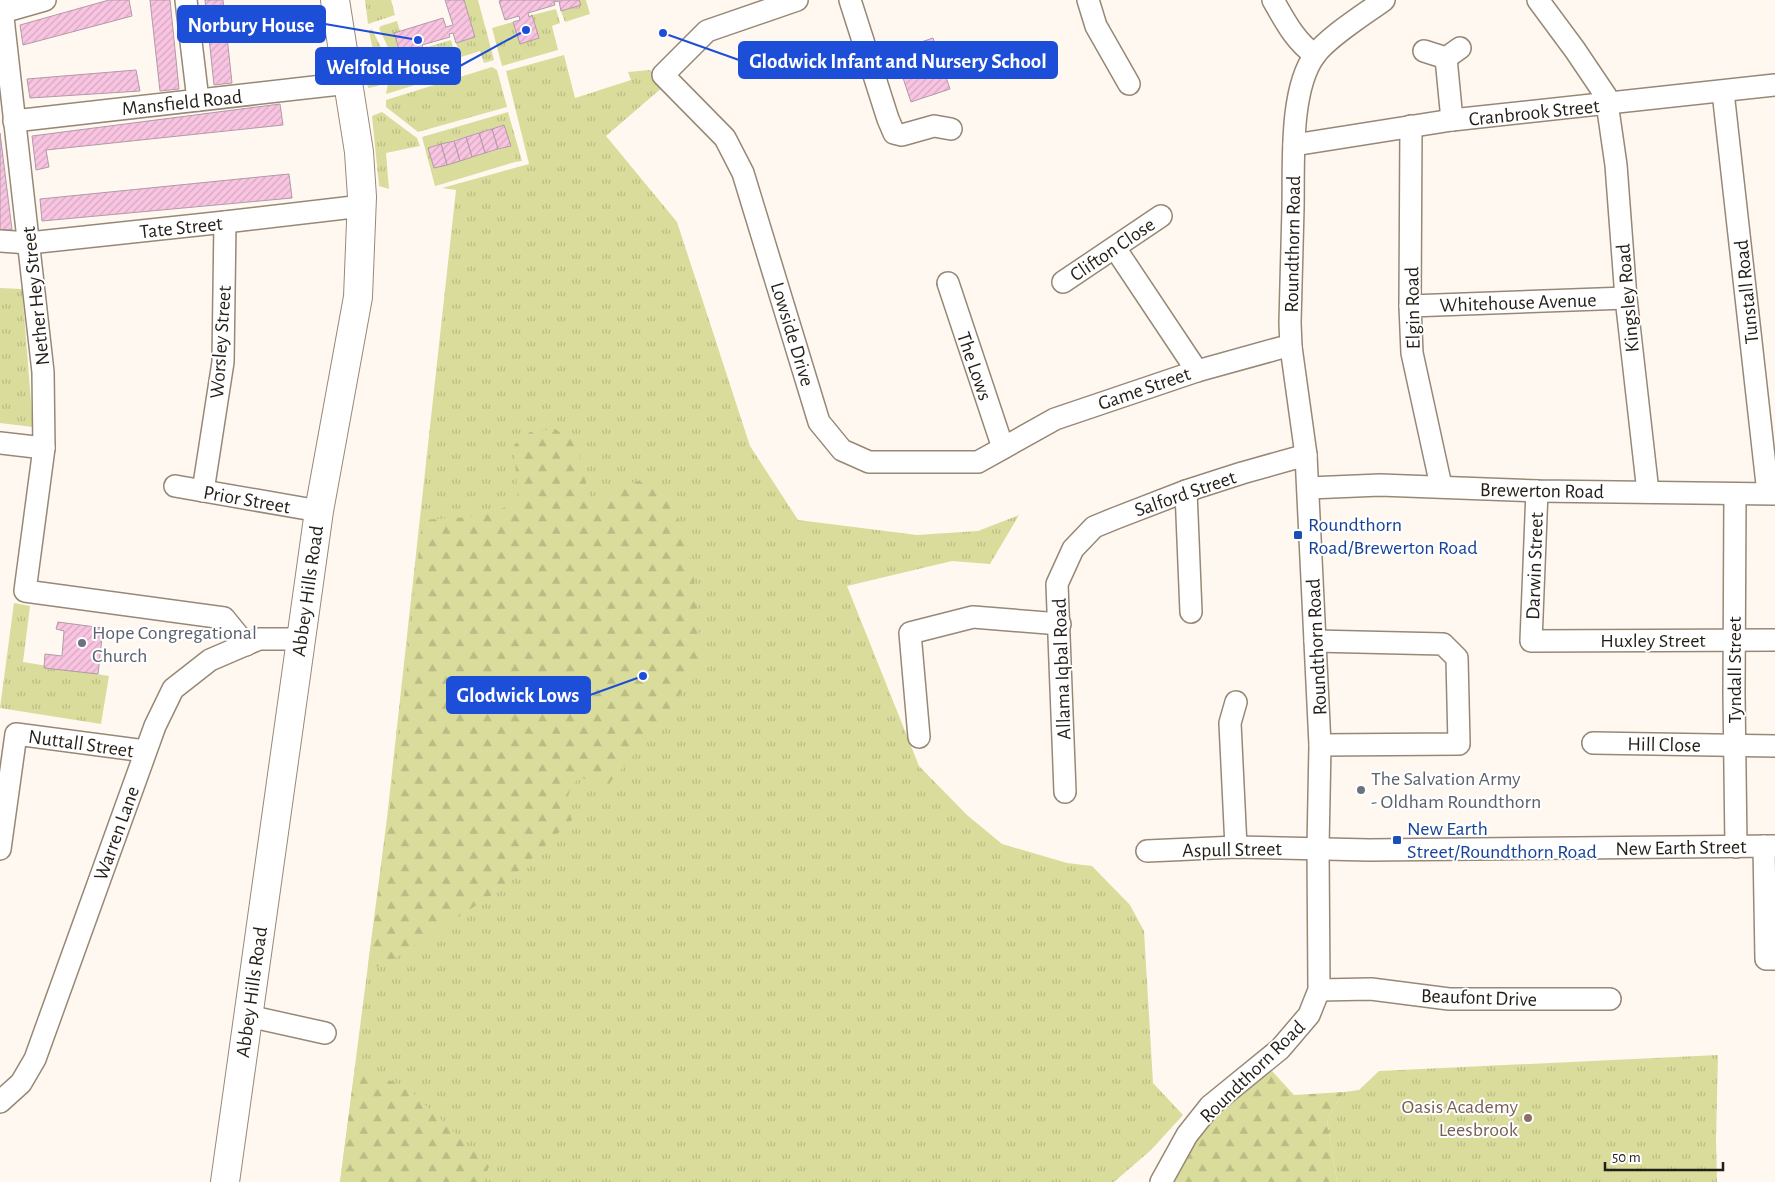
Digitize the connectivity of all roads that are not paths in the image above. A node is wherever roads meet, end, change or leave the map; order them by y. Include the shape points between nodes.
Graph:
1 (45, 0) edge
2 (186, 0) edge
3 (335, 0) edge
4 (797, 0) edge
5 (850, 0) edge
6 (1088, 0) edge
7 (1273, 0) edge
8 (1384, 0) edge
9 (1540, 1) edge
10 (1, 6) edge
11 (1424, 51) dead end
12 (1315, 55) junction
13 (349, 83) junction
14 (1129, 84) dead end
15 (1775, 85) edge
16 (1723, 92) junction
17 (198, 100) junction
18 (1607, 104) junction
19 (1452, 120) junction
20 (14, 121) junction
21 (1411, 126) junction
22 (951, 129) dead end
23 (1294, 146) junction
24 (362, 206) junction
25 (1162, 216) dead end
26 (225, 222) junction
27 (0, 241) edge
28 (29, 243) junction
29 (1115, 248) junction
30 (1064, 282) dead end
31 (948, 283) dead end
32 (1626, 298) junction
33 (1410, 306) junction
34 (1291, 347) junction
35 (1197, 371) junction
36 (0, 442) edge
37 (44, 448) junction
38 (1004, 448) junction
39 (1306, 456) junction
40 (175, 486) dead end
41 (1441, 486) junction
42 (1309, 488) junction
43 (203, 491) junction
44 (1186, 491) junction
45 (1537, 491) junction
46 (1648, 492) junction
47 (1772, 493) edge
48 (1735, 494) junction
49 (319, 511) junction
50 (1073, 549) joint
51 (1191, 612) dead end
52 (1060, 624) junction
53 (300, 639) junction
54 (1734, 640) junction
55 (1775, 640) edge
56 (1315, 641) junction
57 (1531, 641) joint
58 (246, 645) junction
59 (1236, 702) dead end
60 (919, 736) dead end
61 (1593, 743) dead end
62 (1320, 744) junction
63 (1734, 746) junction
64 (1775, 746) edge
65 (146, 752) junction
66 (1066, 792) dead end
67 (1770, 846) edge
68 (1236, 847) junction
69 (1736, 847) junction
70 (1318, 848) junction
71 (0, 849) edge
72 (1147, 851) dead end
73 (1770, 959) edge
74 (1319, 990) junction
75 (1610, 999) dead end
76 (248, 1016) junction
77 (325, 1033) dead end
78 (0, 1102) edge
79 (225, 1182) edge
80 (1161, 1182) edge

1 - 10 street via 10,10
2 - 17 street
3 - 13 main road, Abbey Hills Road
4 - 38 street, Lowside Drive via 708,31 663,75 725,138 743,173 820,422 842,450 869,462 978,462
5 - 22 street via 894,133 902,135 934,126
6 - 14 street via 1096,26
7 - 12 street via 1292,34
8 - 12 street, Roundthorn Road
9 - 18 street, Kingsley Road via 1606,96
10 - 20 street, Nether Hey Street
11 - 19 street via 1453,53
12 - 23 street, Roundthorn Road via 1304,76 1296,114
13 - 17 street, Mansfield Road
13 - 24 main road, Abbey Hills Road via 359,152
15 - 16 street, Cranbrook Street
16 - 18 street, Cranbrook Street
16 - 47 street, Tunstall Road
17 - 20 street, Mansfield Road
18 - 19 street, Cranbrook Street
18 - 32 street, Kingsley Road via 1616,166
19 - 21 street, Cranbrook Street
20 - 28 street, Nether Hey Street
21 - 23 street, Cranbrook Street
21 - 33 street, Elgin Road
23 - 34 street, Roundthorn Road
24 - 26 street, Tate Street
24 - 49 main road, Abbey Hills Road via 358,297
25 - 29 street, Clifton Close
26 - 28 street, Tate Street
26 - 43 street, Worsley Street via 223,362
27 - 28 street, Tate Street
28 - 37 street, Nether Hey Street via 44,372
29 - 30 street, Clifton Close
29 - 35 street
31 - 38 street, The Lows
32 - 33 street, Whitehouse Avenue
32 - 46 street, Kingsley Road
33 - 41 street, Elgin Road via 1412,353
34 - 35 street, Game Street
34 - 39 street, Roundthorn Road
35 - 38 street, Game Street via 1055,419
36 - 37 street
37 - 58 street, Nether Hey Street via 25,591 224,618
39 - 42 street, Roundthorn Road
39 - 44 street, Salford Street
40 - 43 street, Prior Street
41 - 42 street, Brewerton Road
41 - 45 street, Brewerton Road
42 - 56 street, Roundthorn Road
43 - 49 street, Prior Street
44 - 50 street, Salford Street via 1094,527
44 - 51 street
45 - 46 street, Brewerton Road
45 - 57 street, Darwin Street
46 - 48 street, Brewerton Road
47 - 48 street, Brewerton Road
48 - 54 street, Tyndall Street
49 - 53 main road, Abbey Hills Road
50 - 52 street, Allama Iqbal Road via 1057,584
52 - 60 street via 973,617 910,633
52 - 66 street, Allama Iqbal Road
53 - 58 street, Warren Lane via 259,639
53 - 76 main road, Abbey Hills Road
54 - 55 street, Huxley Street
54 - 57 street, Huxley Street
54 - 63 street, Tyndall Street
56 - 62 street, Roundthorn Road
56 - 62 street via 1443,644 1457,658 1458,744
58 - 65 street, Warren Lane via 210,660 173,689
59 - 68 street via 1230,723
61 - 63 street, Hill Close
62 - 70 street, Roundthorn Road
63 - 64 street, Hill Close
63 - 69 street, Tyndall Street
65 - 71 street, Nuttall Street via 16,734
65 - 78 street, Warren Lane via 35,1059 21,1083
67 - 69 street, New Earth Street
67 - 73 street
68 - 70 street, Aspull Street
68 - 72 street, Aspull Street
69 - 70 street, New Earth Street
70 - 74 street, Roundthorn Road
74 - 75 street, Beaufont Drive via 1371,988 1449,999
74 - 80 street, Roundthorn Road via 1309,1015 1280,1049 1210,1106 1187,1135
76 - 77 street
76 - 79 main road, Abbey Hills Road

